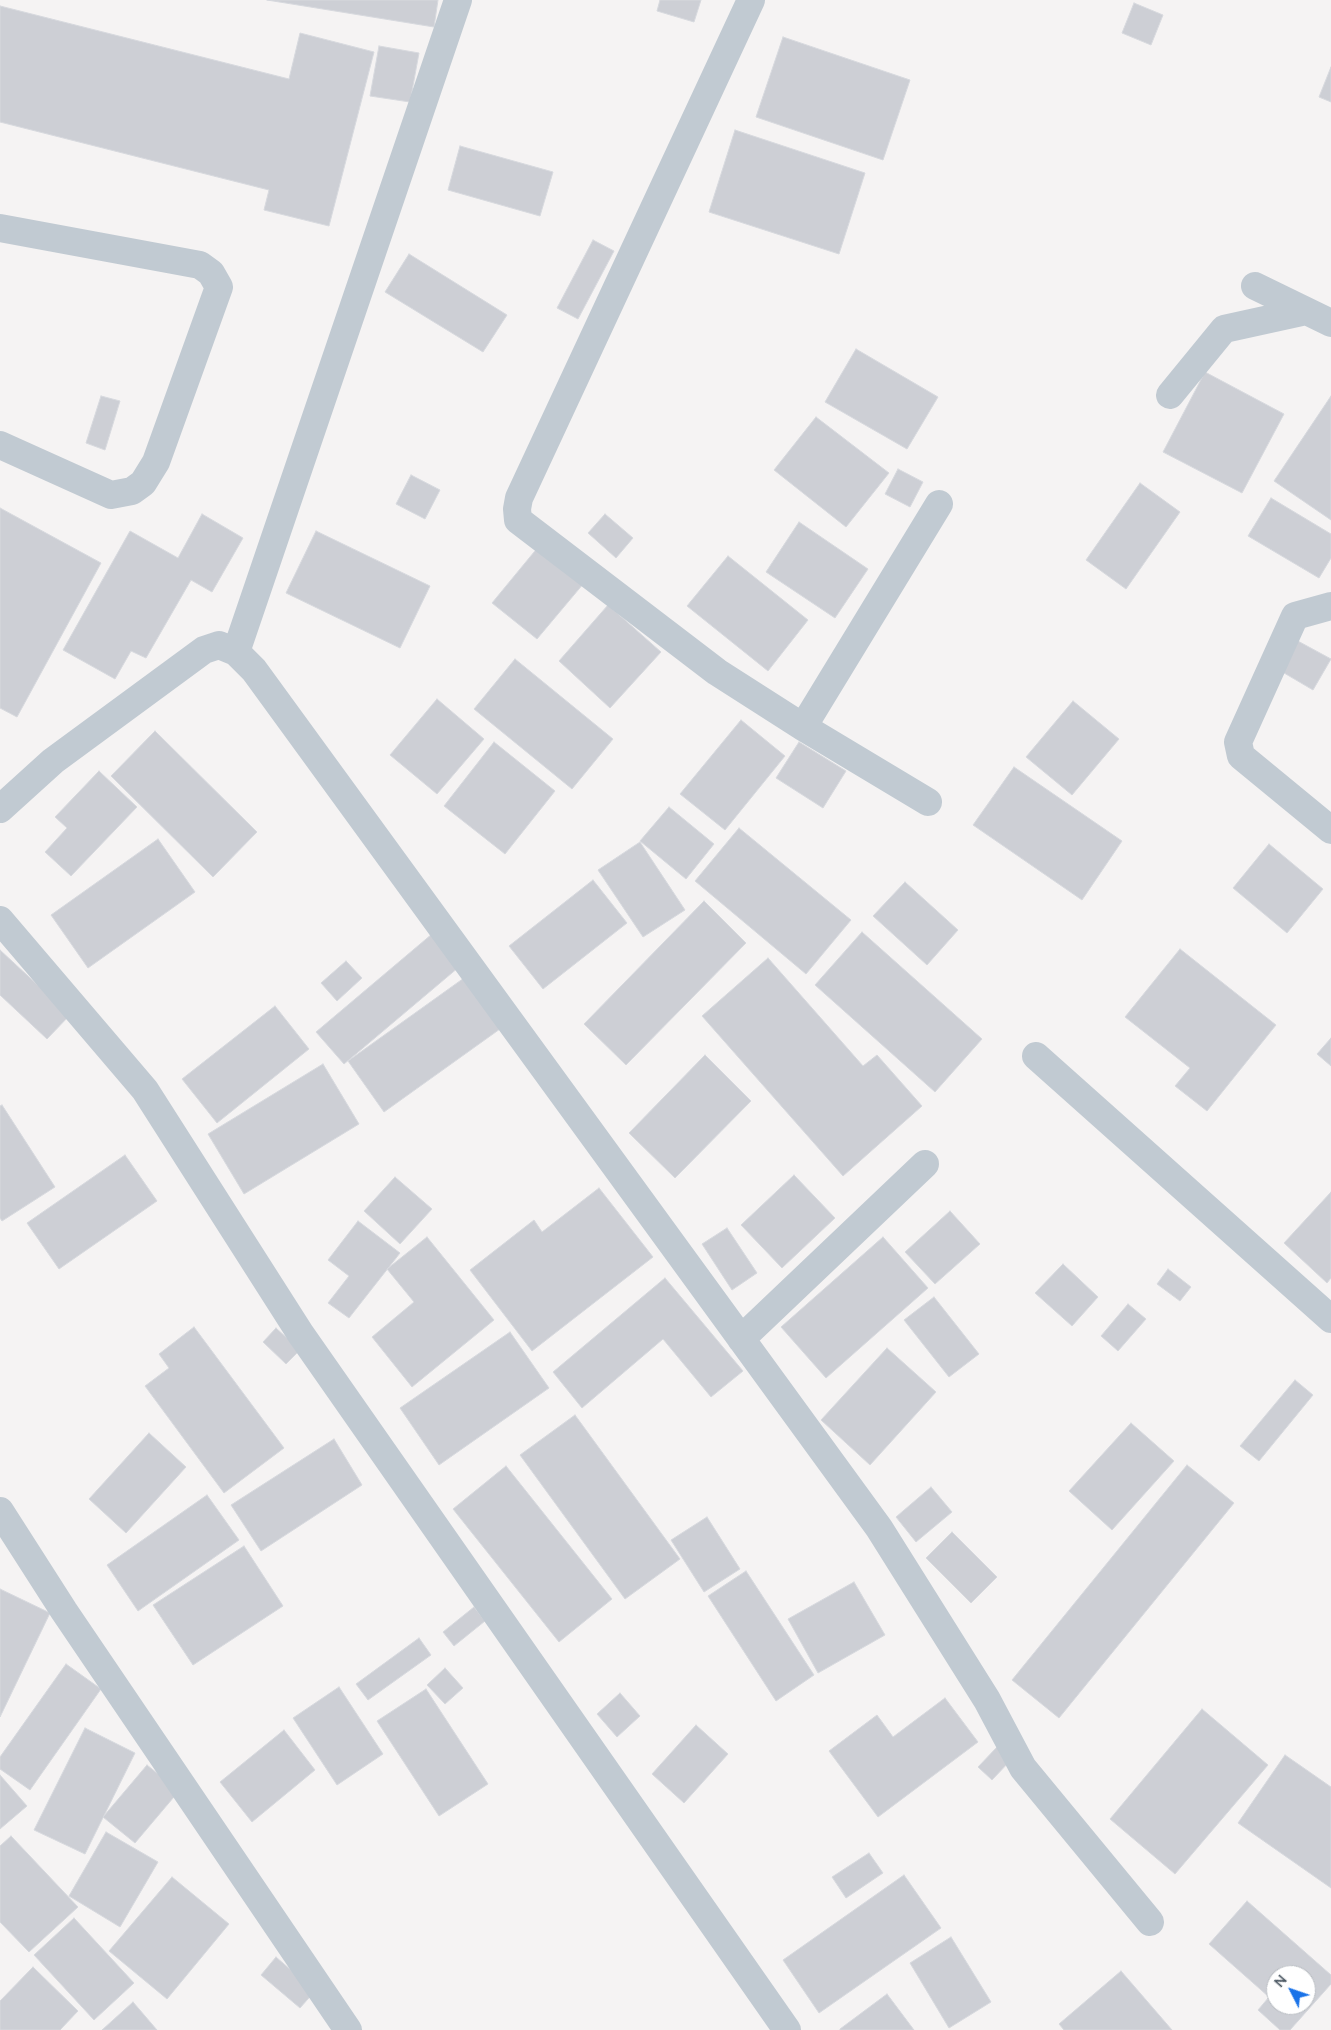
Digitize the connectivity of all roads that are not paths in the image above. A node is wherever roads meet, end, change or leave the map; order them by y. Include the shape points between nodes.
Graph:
1 (458, 0) edge
2 (751, 0) edge
3 (0, 228) edge
4 (1255, 286) dead end
5 (1306, 311) junction
6 (1331, 323) edge
7 (1170, 395) dead end
8 (0, 445) edge
9 (939, 504) dead end
10 (1331, 606) edge
11 (236, 652) junction
12 (803, 727) junction
13 (928, 802) dead end
14 (0, 809) edge
15 (1331, 830) edge
16 (0, 920) edge
17 (1036, 1056) dead end
18 (925, 1164) dead end
19 (1331, 1319) edge
20 (741, 1339) junction
21 (0, 1510) edge
22 (1150, 1922) dead end
23 (348, 2030) edge
24 (787, 2030) edge

1 - 11 street
2 - 12 street via 517,508 518,520 717,672
3 - 8 street via 200,265 211,273 219,287 156,462 143,483 132,491 111,496
4 - 5 street
5 - 6 street
5 - 7 street via 1224,329
9 - 12 street
10 - 15 street via 1294,616 1238,742 1241,756
11 - 14 street via 219,646 204,650 53,761
11 - 20 street via 266,686
12 - 13 street
16 - 24 street via 145,1090 300,1333
17 - 19 street
18 - 20 street
20 - 22 street via 879,1528 988,1700 1023,1768
21 - 23 street via 69,1619

